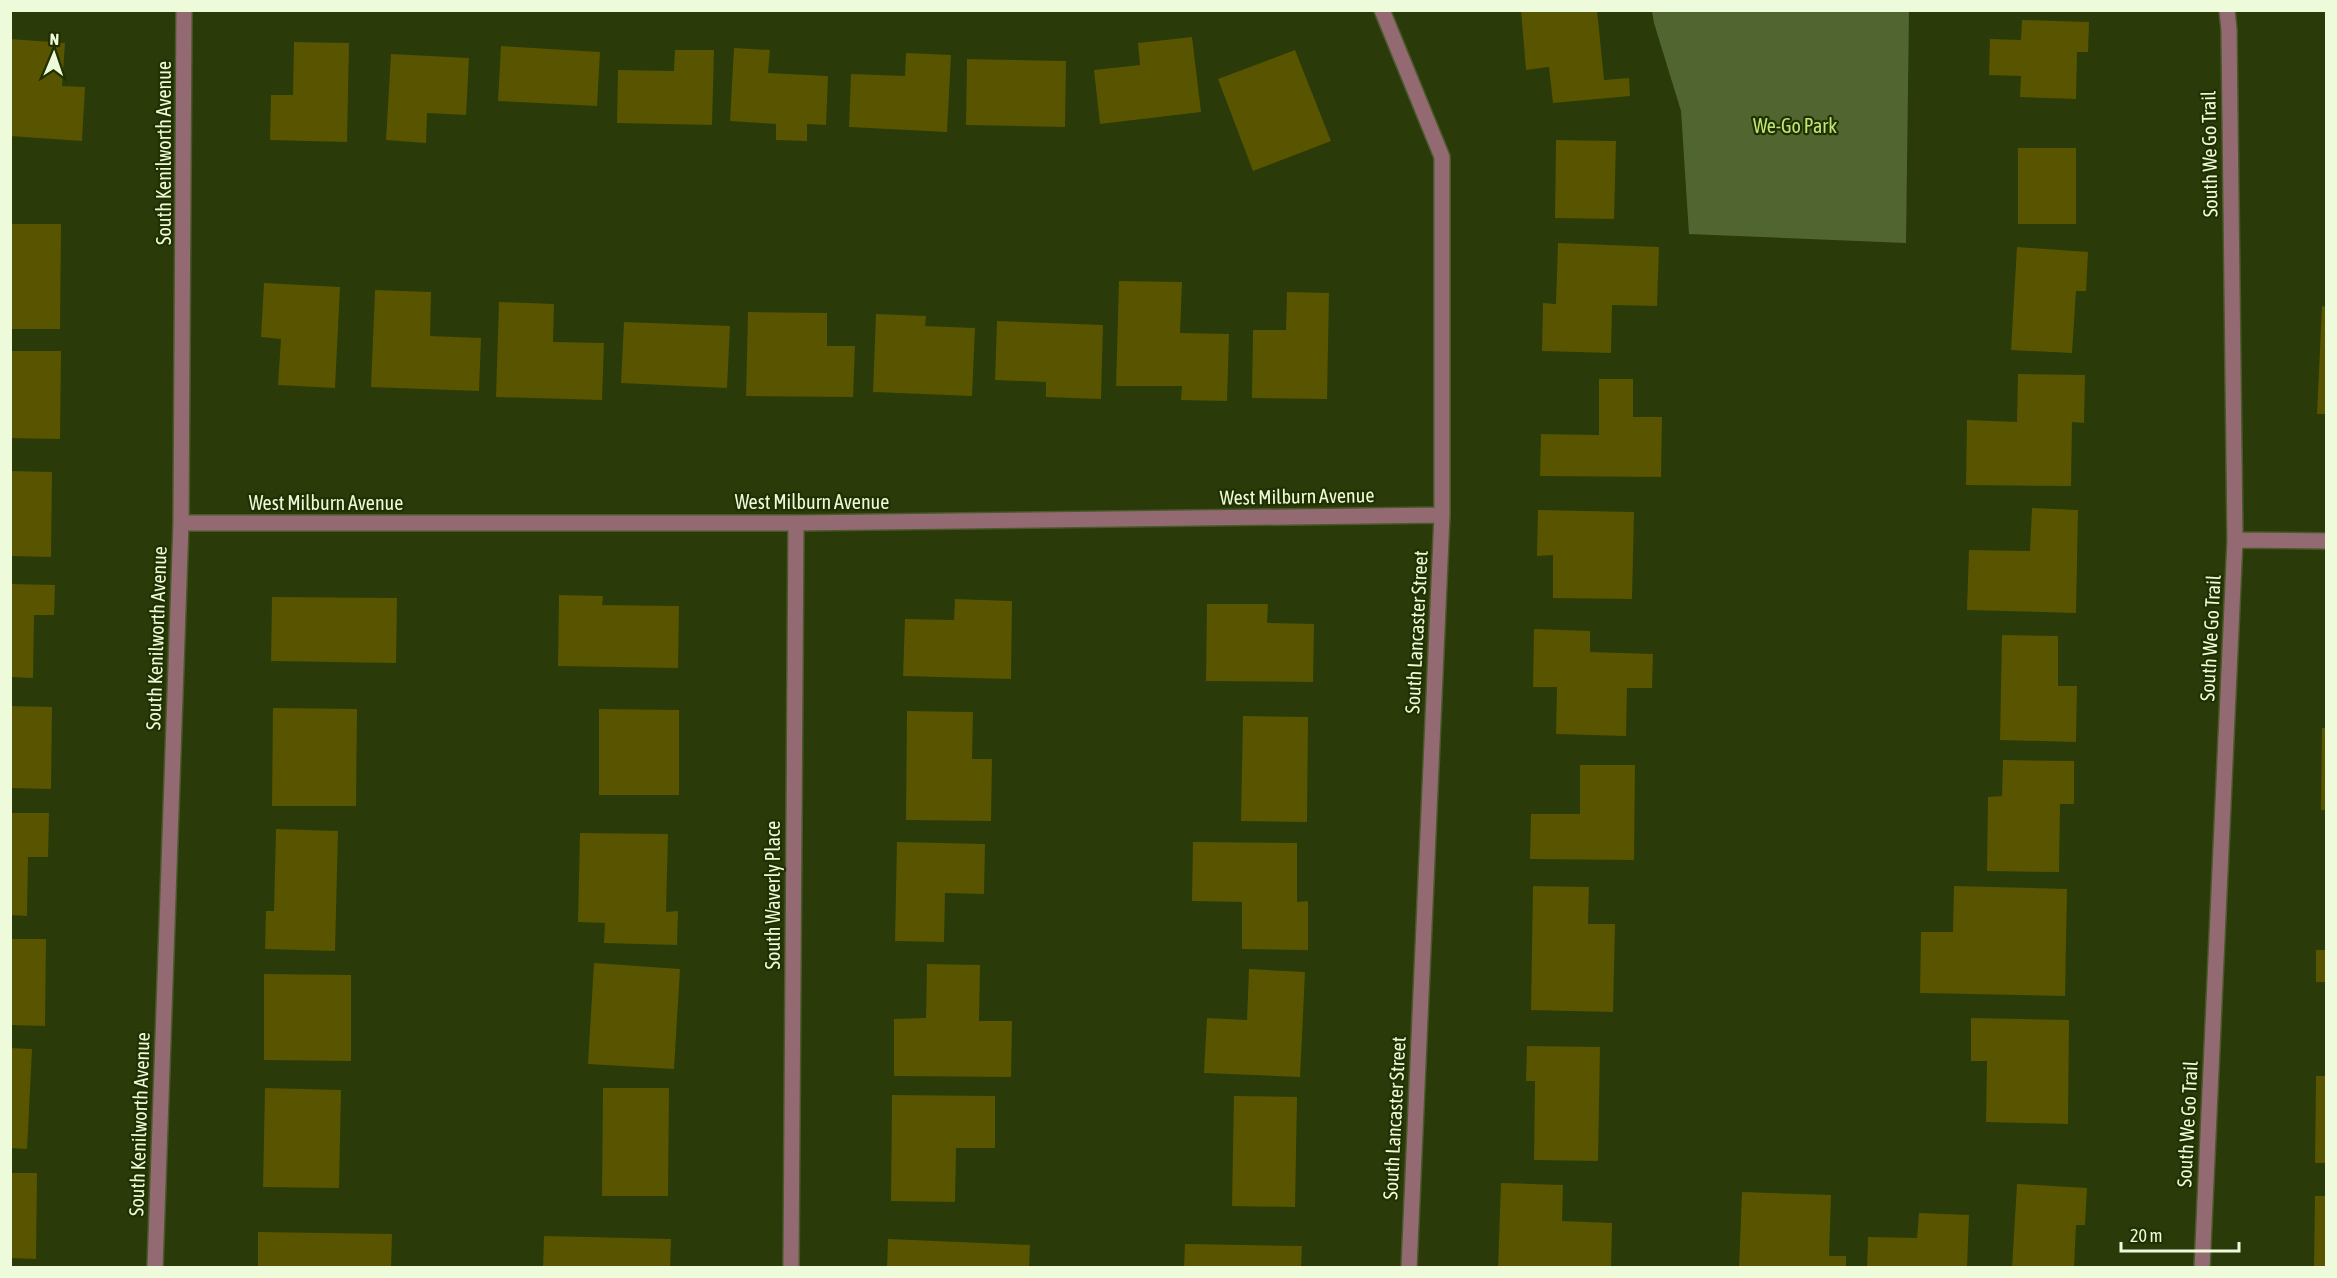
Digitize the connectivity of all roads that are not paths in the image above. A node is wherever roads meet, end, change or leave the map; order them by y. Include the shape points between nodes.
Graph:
1 (184, 10) edge
2 (1382, 10) edge
3 (2227, 10) edge
4 (1442, 515) junction
5 (182, 523) junction
6 (796, 523) junction
7 (2235, 540) junction
8 (2326, 541) edge
9 (155, 1268) edge
10 (791, 1268) edge
11 (1409, 1268) edge
12 (2202, 1268) edge

1 - 5 street, South Kenilworth Avenue
2 - 4 street, South Lancaster Street via 1442,157
3 - 7 street, South We Go Trail
4 - 6 street, West Milburn Avenue
4 - 11 street, South Lancaster Street
5 - 6 street, West Milburn Avenue
5 - 9 street, South Kenilworth Avenue
6 - 10 street, South Waverly Place
7 - 8 street
7 - 12 street, South We Go Trail

